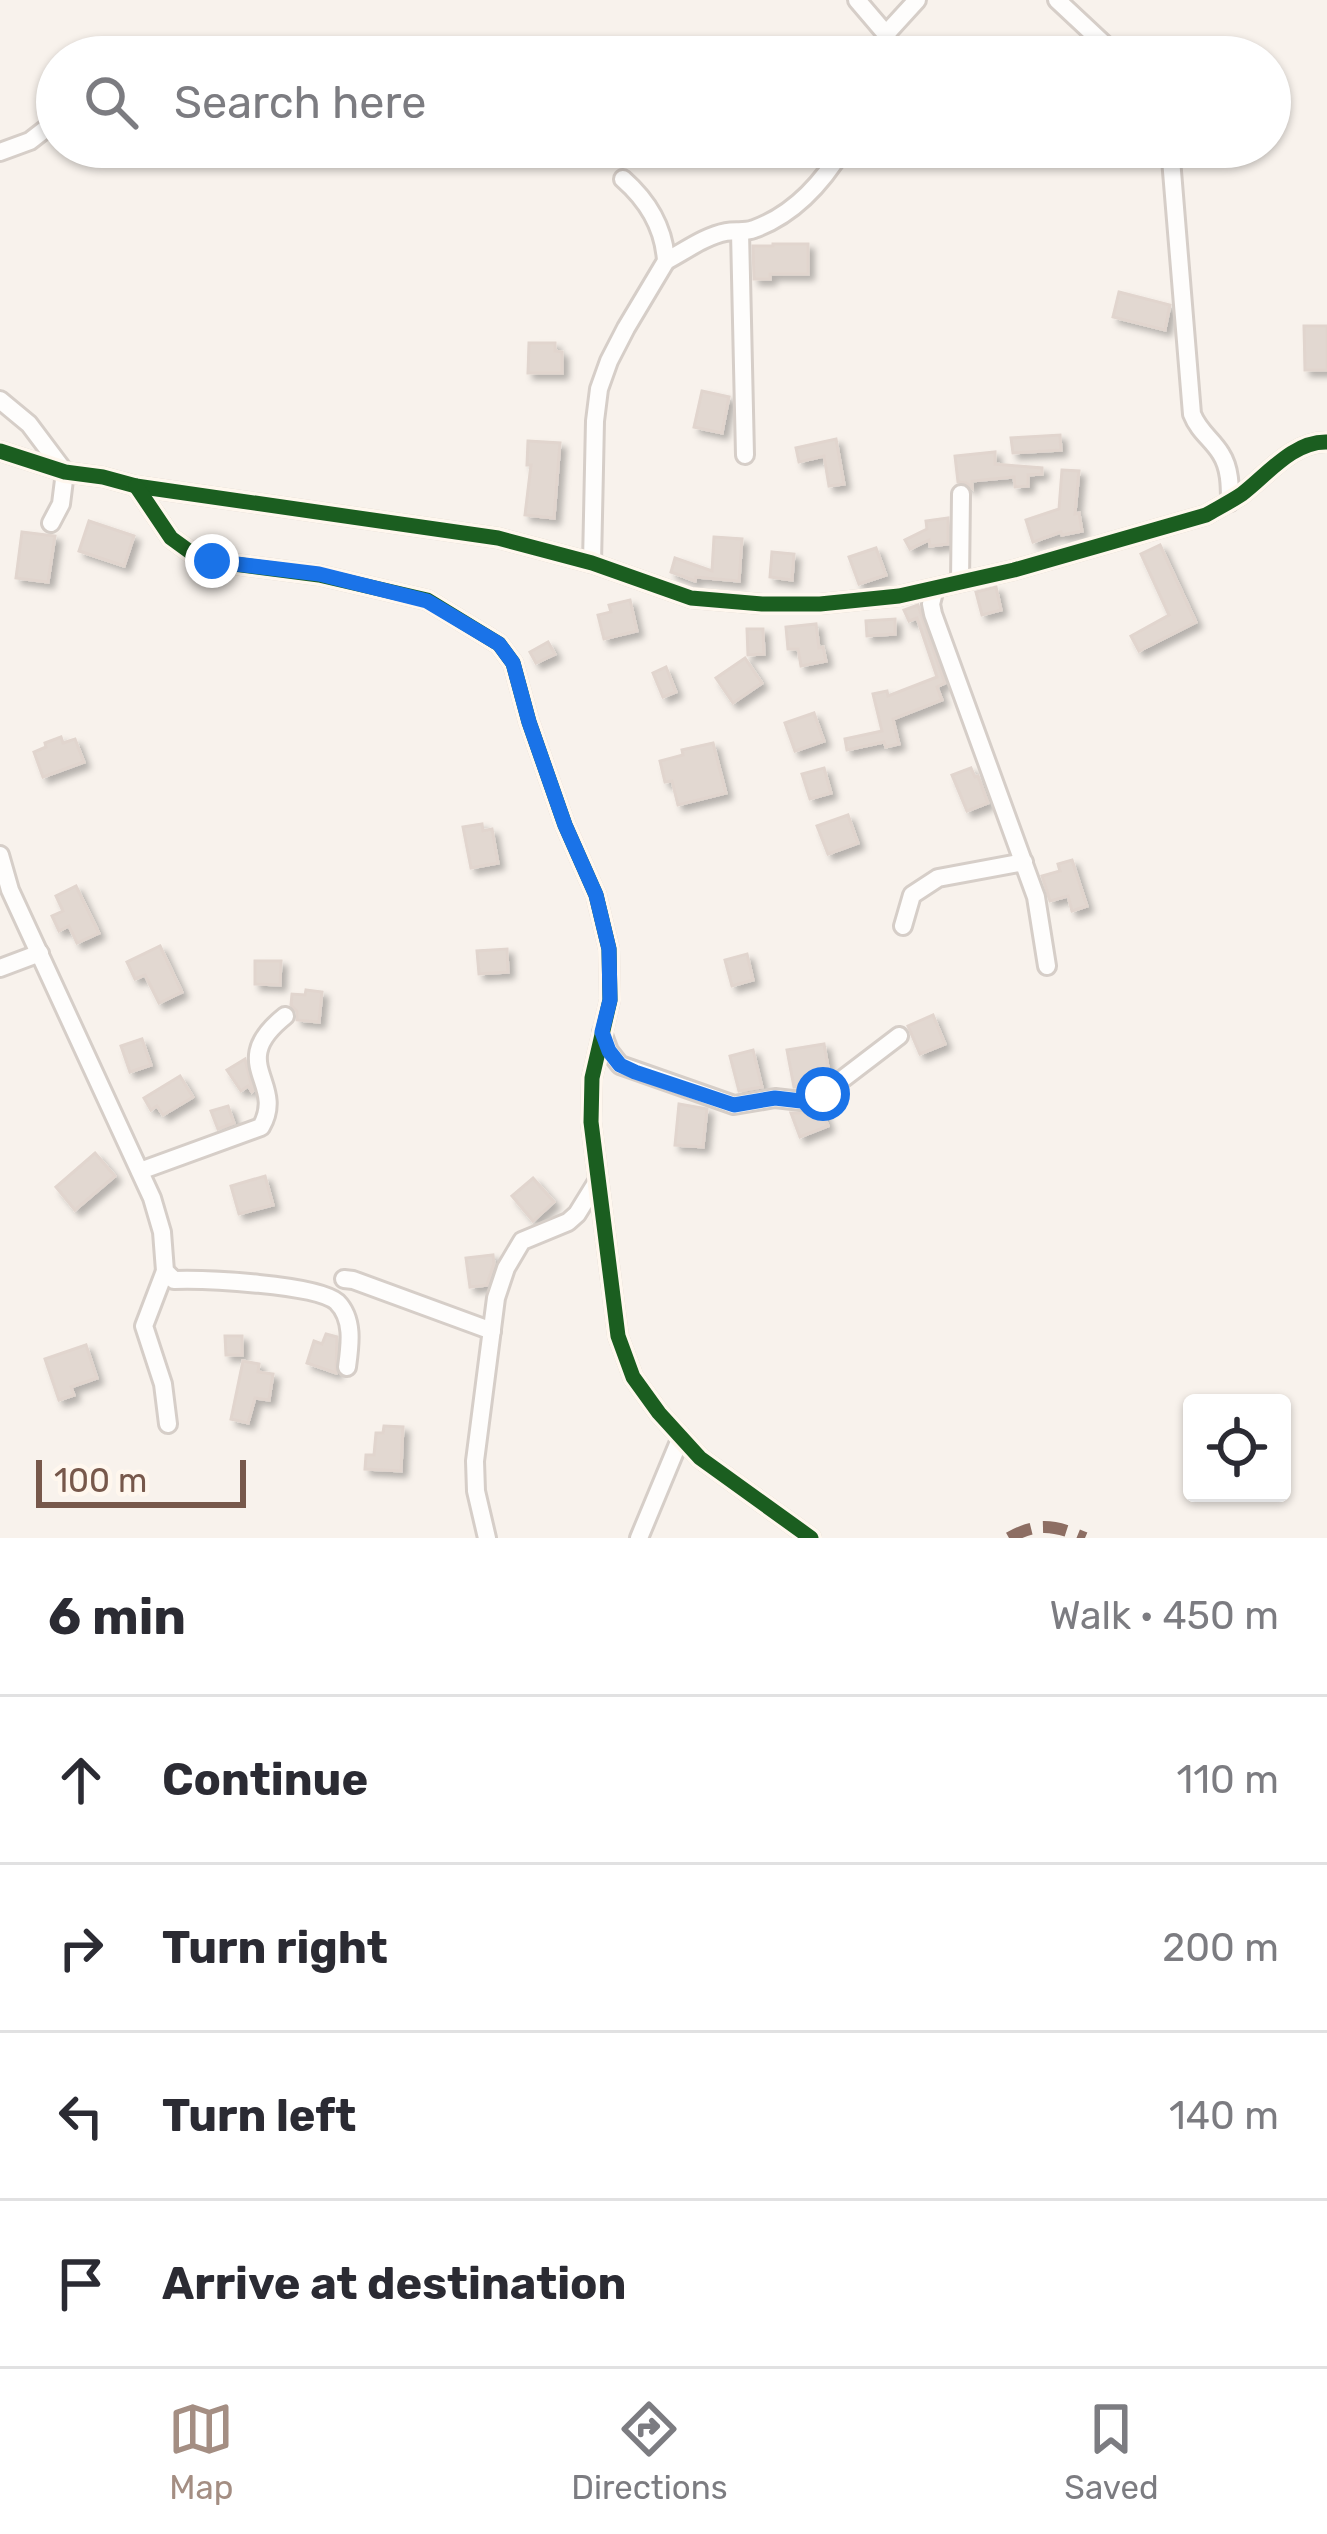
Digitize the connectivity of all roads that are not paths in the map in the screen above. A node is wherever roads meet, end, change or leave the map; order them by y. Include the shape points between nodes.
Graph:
1 (857, 0) edge
2 (917, 0) edge
3 (1057, 0) edge
4 (1077, 7) edge
5 (886, 34) joint
6 (1101, 36) edge
7 (36, 136) edge
8 (0, 152) edge
9 (830, 168) edge
10 (1172, 168) edge
11 (623, 179) dead end
12 (740, 232) junction
13 (666, 261) junction
14 (0, 400) edge
15 (1327, 442) edge
16 (0, 451) edge
17 (745, 455) dead end
18 (65, 472) junction
19 (136, 486) junction
20 (961, 494) dead end
21 (1230, 502) junction
22 (51, 524) dead end
23 (592, 563) junction
24 (960, 582) junction
25 (934, 588) junction
26 (0, 855) edge
27 (1024, 862) junction
28 (903, 926) dead end
29 (40, 953) junction
30 (1047, 966) dead end
31 (0, 968) edge
32 (285, 1016) dead end
33 (602, 1032) junction
34 (899, 1036) dead end
35 (140, 1171) junction
36 (598, 1179) junction
37 (166, 1271) junction
38 (344, 1280) dead end
39 (492, 1331) junction
40 (347, 1366) dead end
41 (168, 1424) dead end
42 (681, 1437) junction
43 (487, 1538) edge
44 (639, 1538) edge
45 (811, 1538) edge

1 - 5 street
2 - 5 street
3 - 4 street
4 - 6 street
7 - 8 street
9 - 12 street via 795,204
10 - 21 street via 1192,414 1222,455
11 - 13 street via 656,218
12 - 13 street
12 - 17 street
13 - 23 street via 599,389
14 - 18 street
15 - 21 street via 1285,458
16 - 18 street
18 - 19 street
18 - 22 street
19 - 23 street via 498,538
19 - 33 street via 193,554 427,601 499,644 513,663 596,895 609,949
20 - 24 street
21 - 24 street
23 - 25 street via 692,598 762,604
24 - 25 street
25 - 27 street via 933,614
26 - 29 street
27 - 28 street via 938,878 912,896
27 - 30 street
29 - 31 street
29 - 35 street
32 - 35 street via 259,1043 268,1116 261,1127
33 - 34 street via 620,1065 734,1105 823,1094
33 - 36 street via 590,1122
35 - 37 street
36 - 39 street via 577,1214 522,1241 496,1298
36 - 42 street via 619,1336 633,1377
37 - 40 street via 174,1280 311,1291 336,1301 349,1323
37 - 41 street via 144,1325
38 - 39 street
39 - 43 street via 475,1461
42 - 44 street
42 - 45 street

